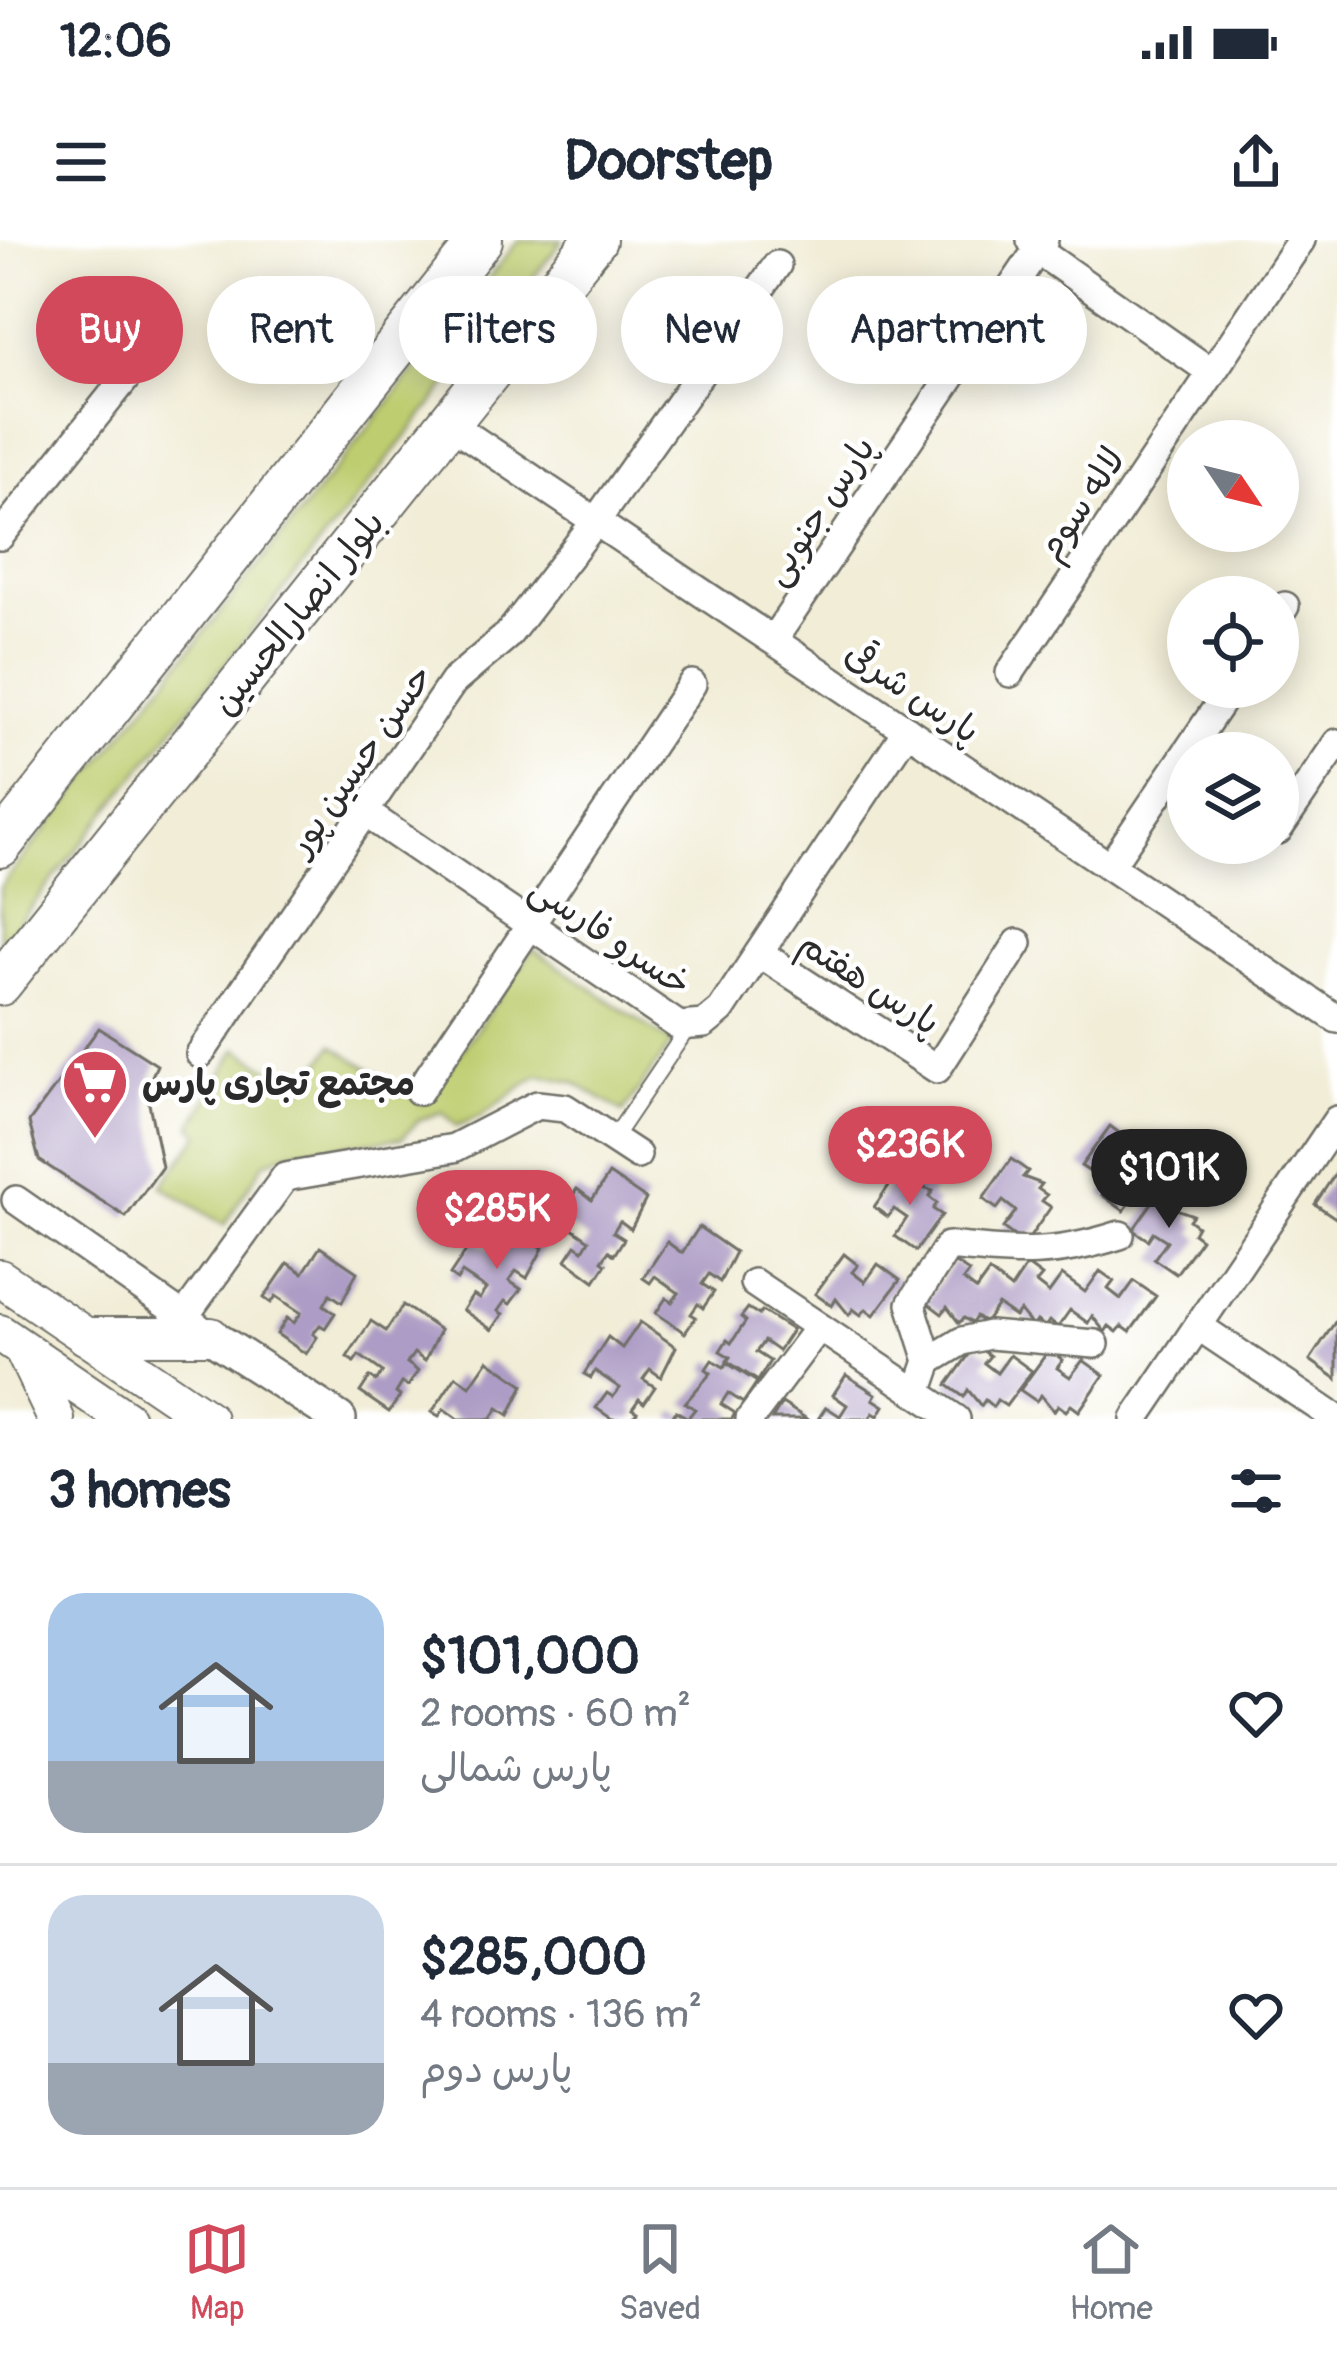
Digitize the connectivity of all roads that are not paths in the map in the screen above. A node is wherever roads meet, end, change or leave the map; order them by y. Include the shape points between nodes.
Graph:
1 (482, 240) edge
2 (595, 240) edge
3 (1301, 240) edge
4 (1037, 243) edge
5 (777, 265) dead end
6 (1211, 372) junction
7 (121, 384) edge
8 (449, 423) junction
9 (596, 521) junction
10 (0, 536) edge
11 (773, 640) junction
12 (1010, 674) dead end
13 (692, 684) dead end
14 (1217, 708) edge
15 (907, 730) junction
16 (1337, 743) edge
17 (1299, 800) edge
18 (364, 812) junction
19 (0, 846) edge
20 (1110, 866) junction
21 (530, 925) junction
22 (1018, 943) dead end
23 (759, 953) junction
24 (0, 984) edge
25 (1337, 1018) edge
26 (690, 1025) junction
27 (200, 1054) dead end
28 (418, 1091) dead end
29 (1337, 1120) edge
30 (613, 1139) junction
31 (637, 1155) dead end
32 (16, 1199) dead end
33 (1120, 1235) dead end
34 (0, 1278) edge
35 (754, 1283) dead end
36 (197, 1326) junction
37 (1198, 1326) junction
38 (819, 1327) junction
39 (85, 1336) junction
40 (11, 1341) edge
41 (1095, 1344) dead end
42 (929, 1361) junction
43 (918, 1393) junction
44 (56, 1419) edge
45 (126, 1419) edge
46 (208, 1419) edge
47 (339, 1419) edge
48 (750, 1419) edge
49 (956, 1419) edge
50 (1135, 1419) edge
51 (1337, 1419) edge

1 - 19 main road
2 - 8 main road, بلوار انصارالحسین
3 - 6 street, لاله سوم
4 - 6 street
4 - 11 street, پارس جنوبی
5 - 9 street, حسن حسین پور
6 - 12 street, لاله سوم
7 - 10 street
8 - 9 street, پارس شرقی
8 - 24 main road, بلوار انصارالحسین
9 - 11 street, پارس شرقی
9 - 18 street, حسن حسین پور via 508,635 453,682
11 - 15 street, پارس شرقی
13 - 21 street
14 - 20 street
15 - 20 street, پارس شرقی
15 - 23 street, خسرو فارسی
16 - 17 street
18 - 21 street, خسرو فارسی
18 - 27 street, حسن حسین پور
20 - 25 street, پارس شرقی
21 - 26 street, خسرو فارسی via 679,1026
21 - 28 street
22 - 23 street, پارس هفتم via 937,1069
23 - 26 street, خسرو فارسی via 721,1010
26 - 30 lane
29 - 37 street
30 - 31 street
30 - 36 street via 565,1108 537,1105 454,1148 285,1177
32 - 36 street
33 - 42 street via 1069,1251 948,1246 911,1304
34 - 39 main road
35 - 38 street
36 - 39 main road
36 - 47 street
37 - 50 street
37 - 51 street
38 - 43 street
38 - 48 street
39 - 46 main road
40 - 44 main road
40 - 45 main road
41 - 42 street via 989,1335
42 - 43 street
43 - 49 street

